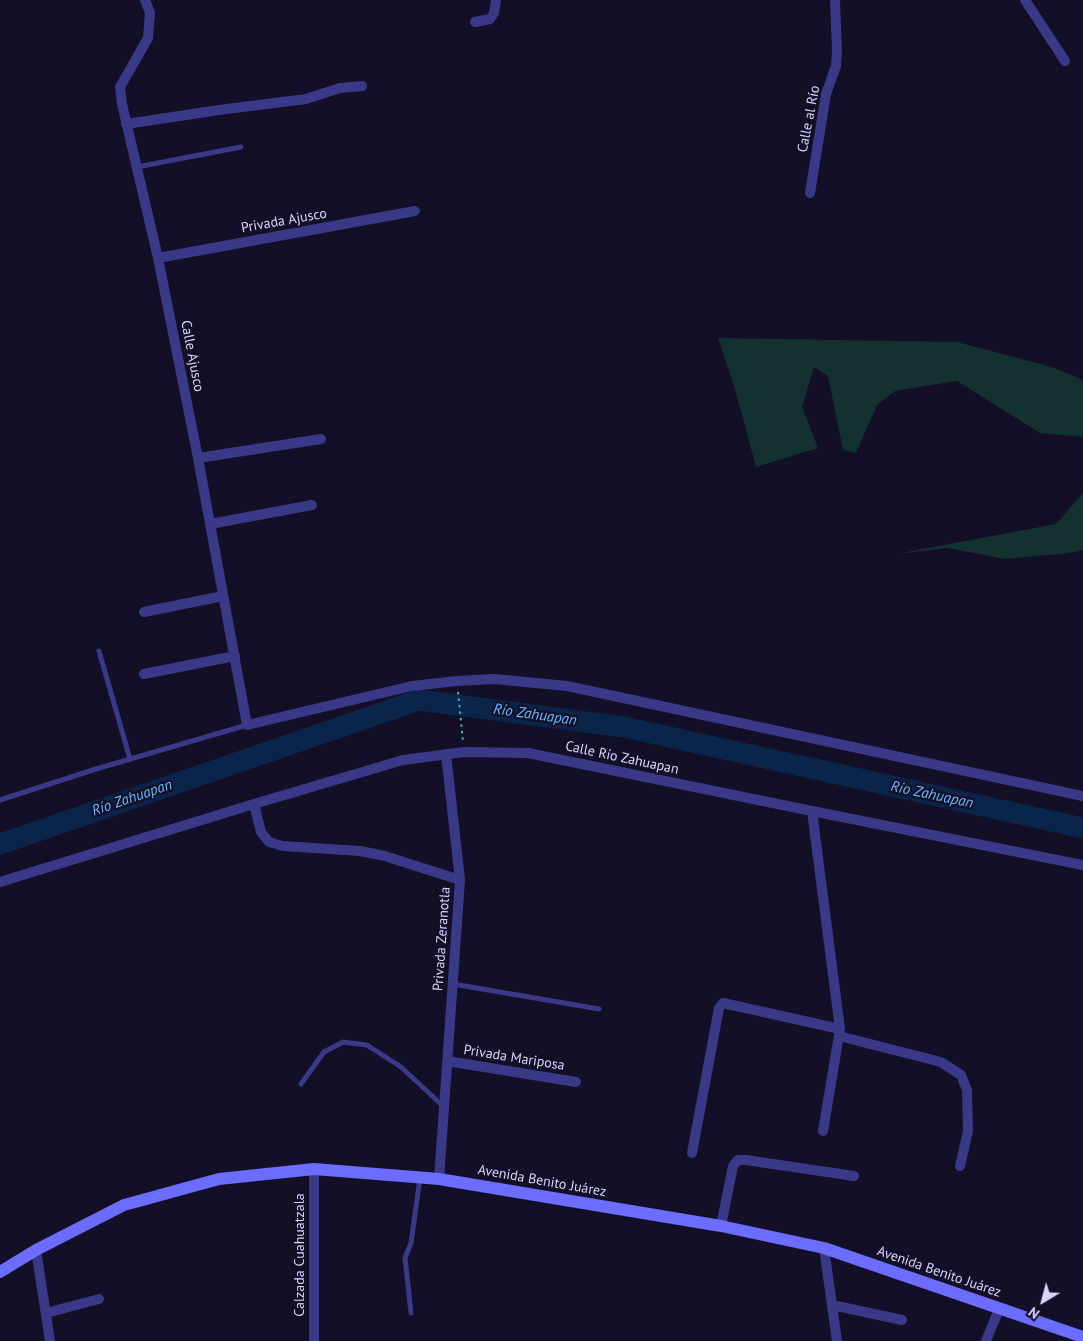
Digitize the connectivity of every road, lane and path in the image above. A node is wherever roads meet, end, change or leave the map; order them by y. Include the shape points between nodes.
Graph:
1 (144, 0) edge
2 (496, 0) edge
3 (835, 0) edge
4 (1025, 0) edge
5 (475, 22) dead end
6 (1064, 61) dead end
7 (362, 86) dead end
8 (126, 124) junction
9 (241, 147) dead end
10 (136, 167) junction
11 (810, 193) dead end
12 (415, 211) dead end
13 (158, 258) junction
14 (321, 439) dead end
15 (198, 458) junction
16 (312, 505) dead end
17 (210, 524) junction
18 (223, 596) junction
19 (144, 612) dead end
20 (99, 651) dead end
21 (235, 656) junction
22 (144, 674) dead end
23 (458, 697) dead end
24 (247, 725) junction
25 (461, 729) dead end
26 (446, 754) junction
27 (130, 759) junction
28 (1083, 796) edge
29 (0, 800) edge
30 (254, 804) junction
31 (812, 811) junction
32 (1083, 865) edge
33 (460, 880) junction
34 (0, 882) edge
35 (453, 984) junction
36 (599, 1009) dead end
37 (839, 1033) junction
38 (447, 1061) junction
39 (576, 1082) dead end
40 (301, 1084) dead end
41 (444, 1108) junction
42 (823, 1131) dead end
43 (692, 1153) dead end
44 (960, 1166) dead end
45 (314, 1169) junction
46 (854, 1176) dead end
47 (420, 1177) junction
48 (439, 1179) junction
49 (721, 1226) junction
50 (824, 1248) junction
51 (36, 1250) junction
52 (0, 1272) edge
53 (99, 1299) dead end
54 (832, 1305) junction
55 (999, 1308) junction
56 (46, 1313) junction
57 (411, 1314) dead end
58 (902, 1320) dead end
59 (1083, 1338) edge
60 (50, 1341) edge
61 (314, 1341) edge
62 (837, 1341) edge
63 (986, 1341) edge

1 - 8 street, Calle Ajusco via 150,13 148,38 120,87
2 - 5 street via 490,19
3 - 11 street, Calle al Río via 836,66 826,94
4 - 6 street
7 - 8 street via 340,88 306,100
8 - 10 street, Calle Ajusco
9 - 10 lane
10 - 13 street, Calle Ajusco
12 - 13 street, Privada Ajusco
13 - 15 street, Calle Ajusco
14 - 15 street
15 - 17 street, Calle Ajusco
16 - 17 street
17 - 18 street, Calle Ajusco
18 - 19 street
18 - 21 street, Calle Ajusco
20 - 27 lane
21 - 22 street
21 - 24 street, Calle Ajusco
23 - 25 path
24 - 27 lane
24 - 28 street via 421,685 494,679 567,686
26 - 30 street, Calle Río Zahuapan via 403,760
26 - 31 street, Calle Río Zahuapan via 528,753
26 - 33 street
27 - 29 lane
30 - 33 street, Privada Zeranotla via 261,832 269,842 283,846 360,851
30 - 34 street, Calle Río Zahuapan
31 - 32 street, Calle Río Zahuapan
31 - 37 street
33 - 35 street, Privada Zeranotla
35 - 36 lane
35 - 38 street, Privada Zeranotla
37 - 42 street
37 - 43 street via 723,1003 719,1008
37 - 44 street via 941,1062 961,1075 967,1090 968,1130
38 - 39 street, Privada Mariposa
38 - 41 street, Privada Zeranotla
40 - 41 lane via 324,1052 343,1042 368,1045 401,1067
41 - 48 street, Privada Zeranotla
45 - 47 main road, Avenida Benito Juárez
45 - 51 main road, Avenida Benito Juárez via 219,1179 124,1205
45 - 61 street, Calzada Cuahuatzala
46 - 49 street via 738,1160 733,1166
47 - 48 main road, Avenida Benito Juárez
47 - 57 lane via 411,1243 405,1258
48 - 49 main road, Avenida Benito Juárez
49 - 50 main road, Avenida Benito Juárez
50 - 54 street
50 - 55 main road, Avenida Benito Juárez
51 - 52 main road, Avenida Benito Juárez
51 - 56 street
53 - 56 street
54 - 58 street
54 - 62 street
55 - 59 main road, Avenida Benito Juárez
55 - 63 street
56 - 60 street

